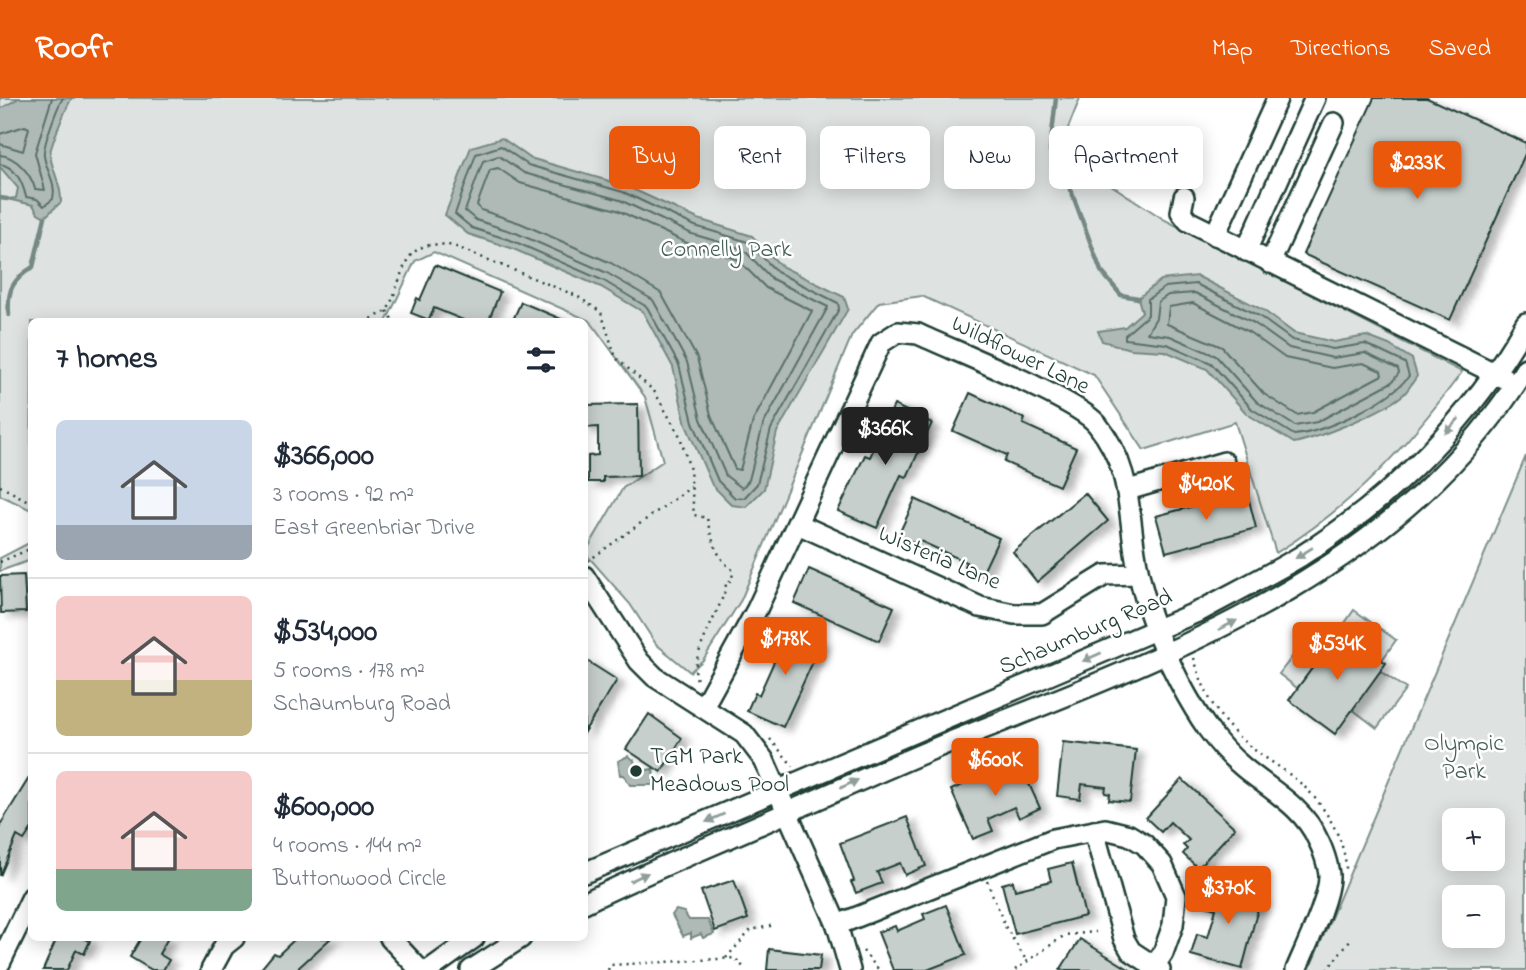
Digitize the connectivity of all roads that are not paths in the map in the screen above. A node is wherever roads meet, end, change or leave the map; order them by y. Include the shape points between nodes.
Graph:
1 (1315, 98) edge
2 (1278, 99) edge
3 (1334, 123) dead end
4 (1184, 197) dead end
5 (1215, 235) junction
6 (1247, 251) junction
7 (1270, 262) junction
8 (1526, 323) edge
9 (1494, 373) junction
10 (1521, 376) edge
11 (1224, 462) dead end
12 (1129, 490) junction
13 (798, 524) junction
14 (1138, 574) junction
15 (592, 601) edge
16 (1154, 629) junction
17 (1167, 655) junction
18 (703, 707) junction
19 (777, 790) junction
20 (787, 813) junction
21 (1094, 831) junction
22 (588, 871) edge
23 (588, 901) edge
24 (28, 905) edge
25 (837, 925) junction
26 (230, 941) edge
27 (393, 941) edge
28 (470, 941) edge
29 (515, 941) edge
30 (0, 963) edge
31 (1155, 969) edge
32 (211, 970) edge
33 (420, 970) edge
34 (429, 970) edge
35 (471, 970) edge
36 (850, 970) edge
37 (1296, 970) edge

1 - 6 street
2 - 5 street
3 - 7 street
4 - 5 street via 1183,216
5 - 6 street
6 - 7 street
7 - 9 street
8 - 9 street, Schaumburg Road
9 - 10 street
9 -> 16 street, Schaumburg Road via 1449,430 1360,514 1300,556 1202,610
17 -> 10 street, Schaumburg Road via 1276,600 1371,536 1478,433
11 - 12 street
12 - 13 street, Wildflower Lane via 1116,452 1094,421 1065,402 918,334 898,332 881,343
12 - 14 street, Wildflower Lane
13 - 14 street, Wisteria Lane via 980,607 1014,614 1042,614 1105,575
13 - 18 street
14 - 16 street, Wildflower Lane
15 - 18 street via 655,677
16 - 17 street, Wildflower Lane
16 -> 19 street, Schaumburg Road
20 -> 17 street, Schaumburg Road
17 - 37 street, Wildflower Lane via 1211,736 1298,810 1318,839 1329,876
18 - 19 street via 744,734 764,760
19 - 20 street
19 -> 22 street, Schaumburg Road
23 -> 20 street, Schaumburg Road
20 - 25 street
21 - 25 street via 1054,839
21 - 31 street via 1124,939
21 - 31 street via 1129,835 1144,844 1161,864 1176,896 1173,925
24 - 30 street
25 - 36 street
26 - 32 street
27 - 33 street
28 - 34 street
29 - 35 street

